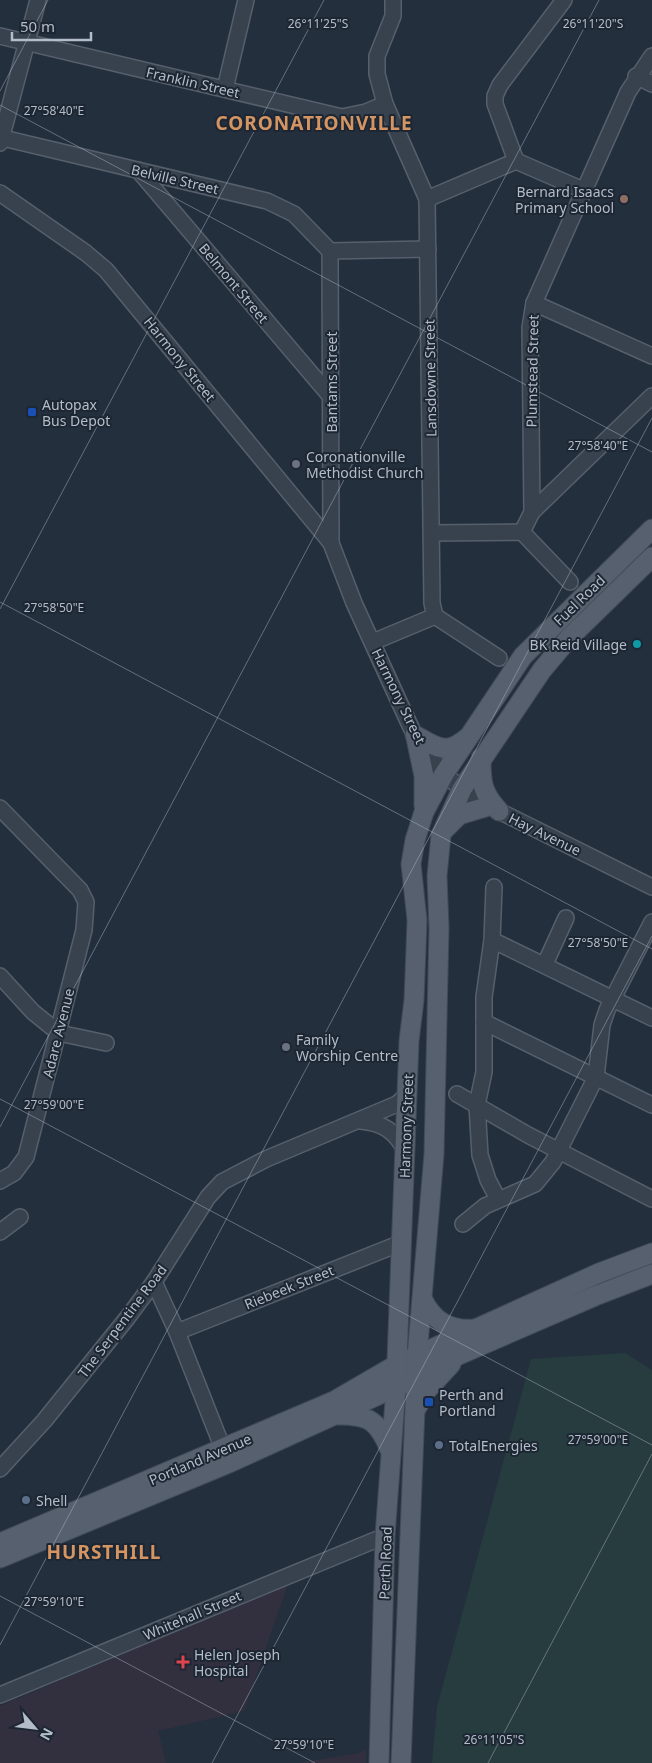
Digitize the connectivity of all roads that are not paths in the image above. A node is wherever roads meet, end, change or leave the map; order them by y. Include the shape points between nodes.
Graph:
1 (38, 0) edge
2 (246, 0) edge
3 (393, 0) edge
4 (564, 0) edge
5 (0, 36) edge
6 (26, 44) junction
7 (652, 56) edge
8 (636, 76) junction
9 (652, 84) edge
10 (225, 89) junction
11 (385, 104) junction
12 (1, 140) edge
13 (516, 160) junction
14 (138, 170) junction
15 (583, 190) junction
16 (0, 194) edge
17 (427, 199) junction
18 (428, 249) junction
19 (330, 252) junction
20 (534, 303) junction
21 (652, 356) edge
22 (331, 396) junction
23 (652, 396) edge
24 (532, 512) junction
25 (652, 529) edge
26 (522, 532) junction
27 (432, 533) junction
28 (331, 543) junction
29 (652, 557) edge
30 (570, 582) dead end
31 (435, 616) junction
32 (373, 642) junction
33 (499, 658) dead end
34 (416, 737) junction
35 (467, 738) junction
36 (481, 758) junction
37 (444, 774) junction
38 (462, 789) junction
39 (0, 808) edge
40 (494, 809) junction
41 (424, 812) junction
42 (441, 835) junction
43 (494, 886) dead end
44 (652, 887) edge
45 (566, 918) dead end
46 (652, 922) edge
47 (492, 940) junction
48 (545, 964) junction
49 (0, 976) edge
50 (613, 998) junction
51 (652, 1018) edge
52 (484, 1022) junction
53 (59, 1033) junction
54 (106, 1044) dead end
55 (596, 1077) junction
56 (457, 1094) dead end
57 (407, 1095) junction
58 (477, 1105) junction
59 (652, 1105) edge
60 (360, 1120) junction
61 (405, 1150) junction
62 (560, 1152) junction
63 (0, 1181) edge
64 (498, 1199) junction
65 (652, 1199) edge
66 (20, 1217) dead end
67 (463, 1224) dead end
68 (0, 1232) edge
69 (401, 1243) junction
70 (652, 1253) edge
71 (652, 1274) edge
72 (154, 1282) junction
73 (422, 1300) junction
74 (477, 1329) junction
75 (177, 1332) junction
76 (461, 1354) junction
77 (418, 1357) junction
78 (396, 1365) junction
79 (416, 1377) junction
80 (396, 1387) junction
81 (414, 1413) junction
82 (334, 1415) junction
83 (391, 1451) junction
84 (226, 1456) junction
85 (0, 1469) edge
86 (385, 1536) junction
87 (0, 1544) edge
88 (0, 1558) edge
89 (0, 1694) edge
90 (379, 1763) edge
91 (401, 1763) edge

1 - 6 street
2 - 10 street
3 - 11 street via 393,16 377,56 377,74
4 - 13 street via 495,96
5 - 6 street, Franklin Street
6 - 10 street, Franklin Street
6 - 12 street
7 - 8 street, Plumstead Street
8 - 9 street
8 - 15 street, Plumstead Street
10 - 11 street, Franklin Street via 342,117
11 - 17 street
12 - 14 street, Belville Street
13 - 15 street
13 - 17 street
14 - 19 street, Belville Street via 282,206 294,214
14 - 22 street, Belmont Street
15 - 20 street, Plumstead Street
16 - 28 street, Harmony Street via 106,270
17 - 18 street, Lansdowne Street
18 - 19 street
18 - 27 street, Lansdowne Street
19 - 22 street, Bantams Street
20 - 21 street
20 - 24 street, Plumstead Street via 530,328
22 - 28 street, Bantams Street
23 - 24 street
24 - 26 street, Plumstead Street
25 - 35 main road, Fuel Road via 523,656
26 - 27 street
26 - 30 street
27 - 31 street, Lansdowne Street via 432,603
28 - 32 street, Harmony Street
29 - 36 main road, Fuel Road via 569,638 542,670
31 - 32 street
31 - 33 street
32 - 34 street, Harmony Street
34 - 35 main road via 446,749
34 - 37 street, Harmony Street
34 - 41 main road via 424,776
35 - 37 main road, Fuel Road
36 - 38 main road, Fuel Road
36 - 40 main road via 484,792
37 - 38 street, Hay Avenue
37 - 41 main road, Harmony Street
38 - 40 street, Hay Avenue
38 - 42 main road, Harmony Street
39 - 53 street, Adare Avenue via 80,890 86,902 84,930
40 - 42 main road via 459,815
40 - 44 street, Hay Avenue
41 - 57 main road, Harmony Street via 412,864 416,949
42 - 73 main road, Harmony Street via 437,876 434,1154
43 - 47 street
45 - 48 street
46 - 50 street
47 - 48 street
47 - 52 street via 485,986
48 - 50 street
49 - 53 street via 33,1012
50 - 51 street
50 - 55 street via 602,1025
52 - 55 street
52 - 58 street via 484,1072
53 - 54 street
53 - 63 street, Adare Avenue via 26,1157 14,1173
55 - 59 street
55 - 62 street
56 - 58 street
57 - 60 street, The Serpentine Road via 398,1104
57 - 61 main road, Harmony Street
58 - 62 street
58 - 64 street via 480,1155
60 - 61 street via 386,1126 399,1138
60 - 72 street, The Serpentine Road via 228,1178 214,1190
61 - 69 main road, Harmony Street
62 - 64 street via 535,1184
62 - 65 street
64 - 67 street via 478,1210
66 - 68 street
69 - 75 street, Riebeek Street
69 - 78 main road, Harmony Street
70 - 74 main road
71 - 76 main road
72 - 75 street
72 - 85 street, The Serpentine Road via 44,1421
73 - 74 main road via 430,1314 448,1326
73 - 77 main road, Harmony Street
74 - 77 main road
75 - 84 street
76 - 79 main road
76 - 81 main road via 426,1391
77 - 78 main road
77 - 79 main road, Perth Road
78 - 80 main road, Harmony Street
78 - 84 main road, Portland Avenue
79 - 80 main road
79 - 81 main road, Perth Road
80 - 82 main road, Portland Avenue
80 - 83 main road, Perth Road
81 - 91 main road, Perth Road
82 - 83 main road via 371,1420 383,1433
82 - 84 main road, Portland Avenue
83 - 86 main road, Perth Road
84 - 87 main road, Portland Avenue
84 - 88 main road, Portland Avenue
86 - 89 street, Whitehall Street
86 - 90 main road, Perth Road

